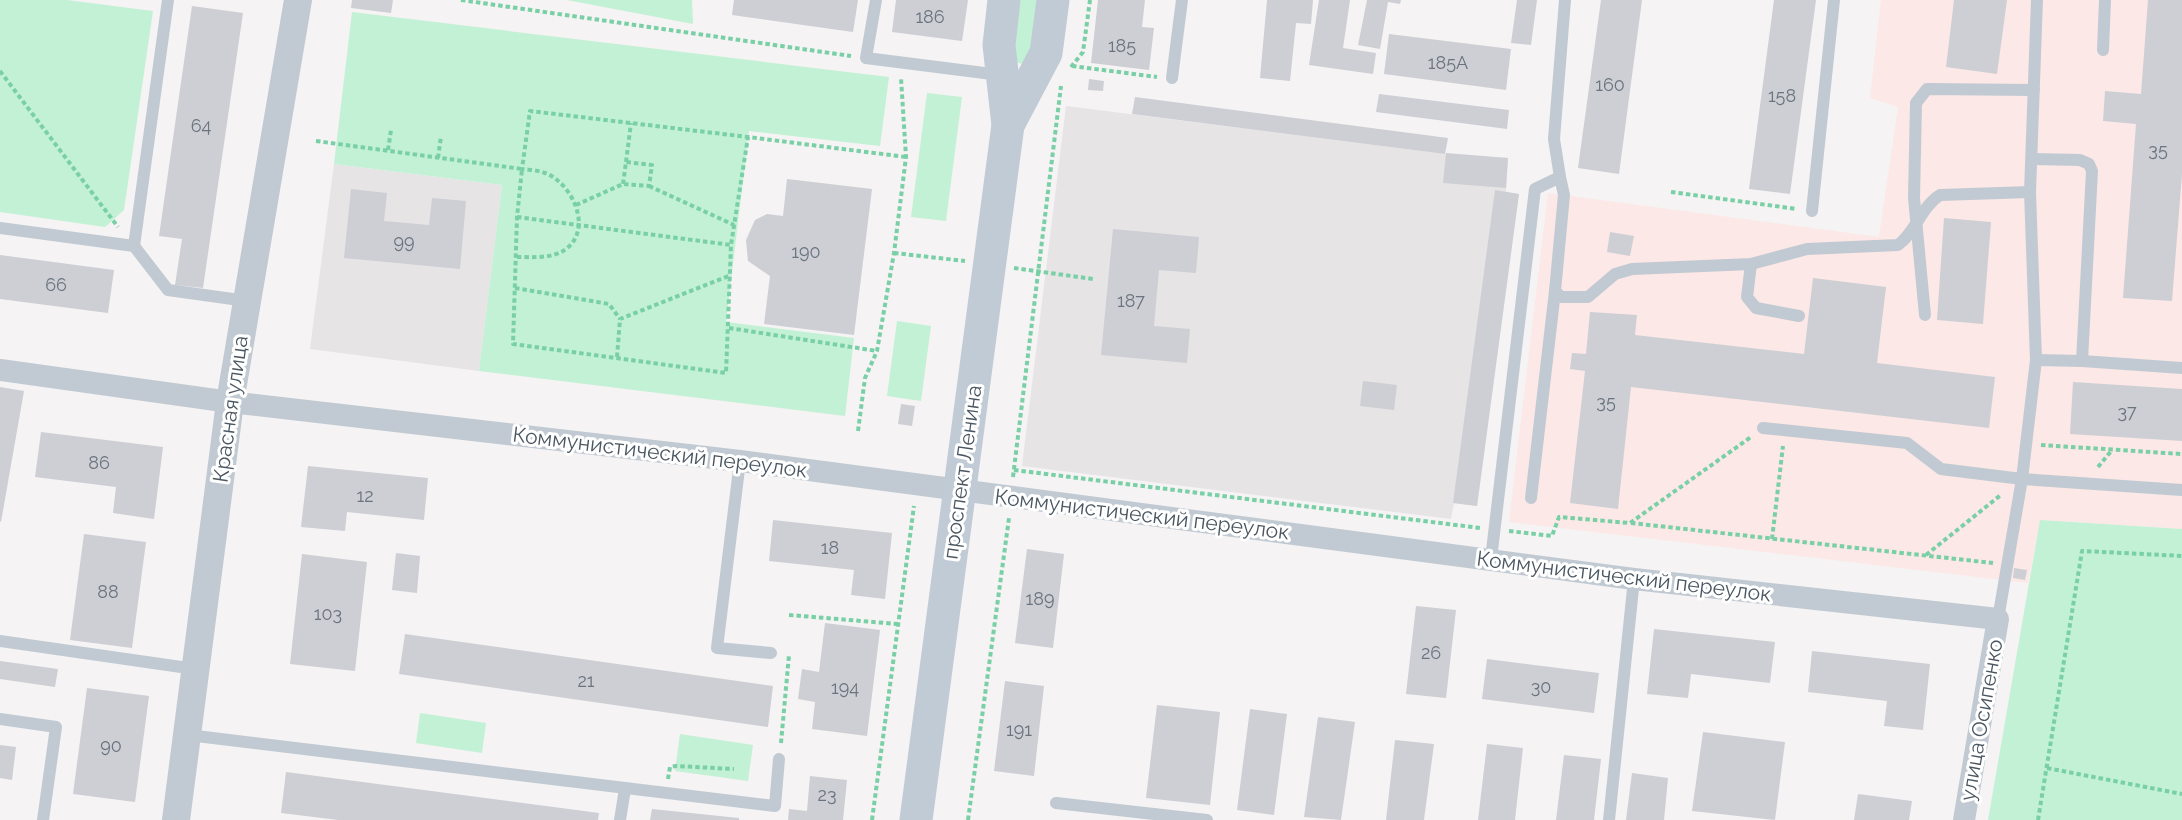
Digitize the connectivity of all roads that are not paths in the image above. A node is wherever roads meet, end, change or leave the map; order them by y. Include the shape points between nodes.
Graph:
1 (168, 0) edge
2 (298, 0) edge
3 (876, 0) edge
4 (1004, 0) edge
5 (1053, 0) edge
6 (1182, 0) edge
7 (1565, 0) edge
8 (1834, 0) edge
9 (2037, 0) edge
10 (2105, 0) edge
11 (2103, 50) dead end
12 (1000, 65) junction
13 (1060, 70) junction
14 (1172, 78) road end
15 (2034, 90) junction
16 (1008, 125) junction
17 (2032, 159) junction
18 (1560, 177) junction
19 (2030, 192) junction
20 (1812, 211) road end
21 (1918, 222) junction
22 (0, 228) edge
23 (132, 245) junction
24 (1751, 264) junction
25 (1555, 291) junction
26 (247, 301) junction
27 (1925, 315) dead end
28 (1799, 316) dead end
29 (2036, 360) junction
30 (2082, 361) junction
31 (2182, 369) edge
32 (0, 370) edge
33 (230, 402) junction
34 (1763, 428) road end
35 (740, 461) junction
36 (2022, 479) junction
37 (2182, 490) edge
38 (959, 491) junction
39 (1531, 498) dead end
40 (1491, 559) junction
41 (1634, 579) junction
42 (1998, 619) junction
43 (0, 641) edge
44 (771, 653) dead end
45 (195, 669) junction
46 (0, 719) edge
47 (188, 735) junction
48 (779, 759) road end
49 (625, 789) junction
50 (1056, 803) dead end
51 (43, 820) edge
52 (176, 820) edge
53 (620, 820) edge
54 (916, 820) edge
55 (1208, 820) edge
56 (1609, 820) edge
57 (1964, 820) edge

1 - 23 lane
2 - 26 street, Красная улица
3 - 12 lane via 867,58
4 - 12 main road, проспект Ленина
5 - 13 main road, проспект Ленина via 1046,53
6 - 14 lane
7 - 18 lane via 1554,139
8 - 20 lane
9 - 15 lane
10 - 11 lane
12 - 13 main road
12 - 16 main road, проспект Ленина
13 - 16 main road, проспект Ленина
15 - 17 lane
15 - 21 lane via 1927,89 1916,103 1914,198
16 - 38 main road, проспект Ленина
17 - 19 lane
17 - 30 lane via 2080,160 2089,164 2092,171
18 - 25 lane via 1564,195
18 - 40 lane via 1535,189
19 - 21 lane via 1940,195 1931,201
19 - 29 lane
21 - 24 lane via 1898,245 1807,249
21 - 27 lane
22 - 23 lane
23 - 26 lane via 168,290
24 - 25 lane via 1632,269 1615,274 1588,297 1561,297
24 - 28 lane via 1747,297 1756,308
25 - 39 lane
26 - 33 street, Красная улица
29 - 30 lane
29 - 36 lane
30 - 31 lane
32 - 33 street, Коммунистический переулок
33 - 35 street, Коммунистический переулок
33 - 45 street, Красная улица
34 - 36 lane via 1906,443 1941,469
35 - 38 street, Коммунистический переулок
35 - 44 lane via 717,648
36 - 37 lane
36 - 42 lane
38 - 40 street, Коммунистический переулок
38 - 54 main road, проспект Ленина
40 - 41 street, Коммунистический переулок
41 - 42 street, Коммунистический переулок
41 - 56 lane
42 - 57 street, улица Осипенко
43 - 45 lane
45 - 47 street, Красная улица
46 - 51 lane via 56,727
47 - 49 lane
47 - 52 street, Красная улица
48 - 49 lane via 775,806
49 - 53 lane
50 - 55 lane

